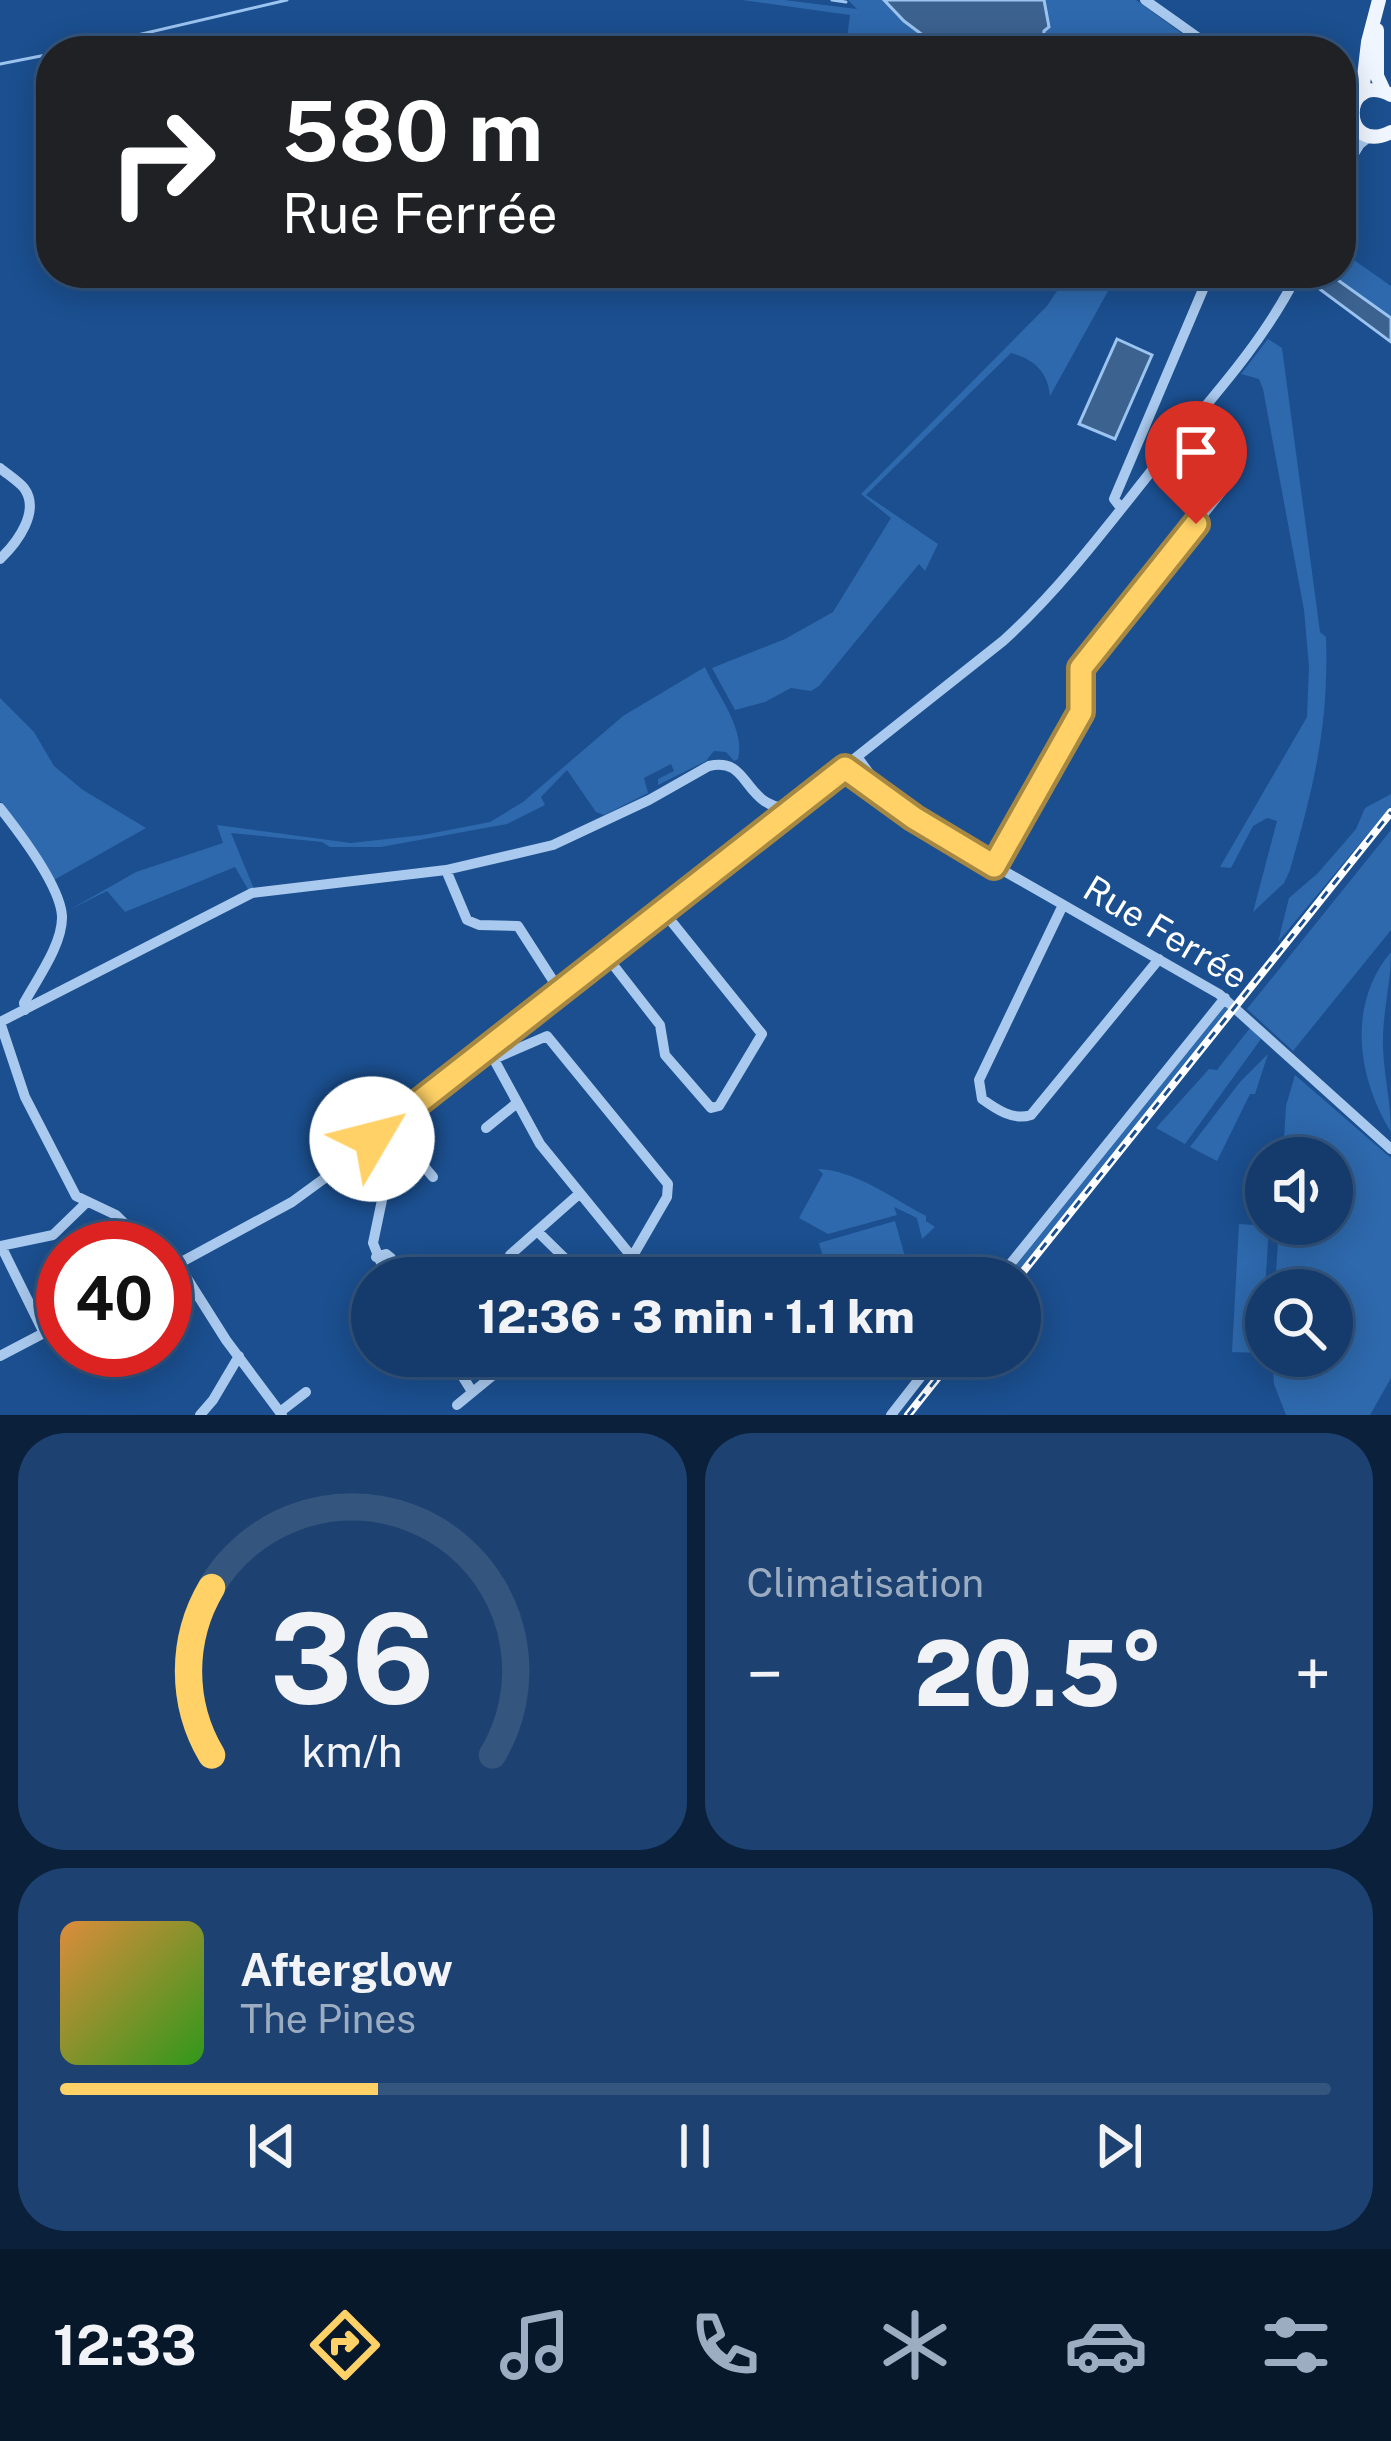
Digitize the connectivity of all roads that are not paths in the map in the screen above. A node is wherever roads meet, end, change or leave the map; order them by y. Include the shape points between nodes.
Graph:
1 (1144, 0) edge
2 (1378, 6) edge
3 (1195, 36) edge
4 (1387, 93) edge
5 (1362, 94) junction
6 (1365, 129) edge
7 (1204, 288) edge
8 (1290, 288) edge
9 (0, 468) edge
10 (1221, 492) dead end
11 (1121, 508) junction
12 (0, 559) edge
13 (858, 758) junction
14 (845, 768) junction
15 (887, 798) junction
16 (0, 808) edge
17 (791, 810) junction
18 (994, 866) junction
19 (446, 870) junction
20 (1063, 904) junction
21 (663, 911) junction
22 (607, 957) junction
23 (1159, 959) junction
24 (561, 993) junction
25 (1225, 998) junction
26 (26, 1010) junction
27 (0, 1022) edge
28 (491, 1054) junction
29 (16, 1074) junction
30 (0, 1083) edge
31 (517, 1103) junction
32 (390, 1126) junction
33 (485, 1128) dead end
34 (1391, 1149) edge
35 (353, 1156) junction
36 (433, 1177) dead end
37 (579, 1194) junction
38 (87, 1202) junction
39 (122, 1221) edge
40 (537, 1231) junction
41 (1, 1246) edge
42 (192, 1254) edge
43 (510, 1255) dead end
44 (376, 1257) edge
45 (564, 1257) edge
46 (632, 1257) joint
47 (1016, 1257) edge
48 (5, 1272) edge
49 (192, 1296) edge
50 (36, 1320) edge
51 (36, 1337) edge
52 (0, 1356) edge
53 (238, 1356) junction
54 (464, 1377) edge
55 (492, 1377) edge
56 (921, 1377) edge
57 (472, 1390) junction
58 (306, 1392) dead end
59 (186, 1402) dead end
60 (457, 1405) dead end
61 (281, 1413) edge
62 (198, 1415) edge
63 (891, 1415) edge

1 - 3 street
2 - 4 main road via 1377,76
2 - 5 main road
4 - 5 main road
5 - 6 main road
7 - 11 street via 1114,499
8 - 11 street
9 - 12 street via 26,489 29,503 22,532
10 - 18 street via 1081,668 1081,712
11 - 13 street via 1023,623
13 - 14 street
13 - 15 street, Rue Ferrée
14 - 15 street, Rue Ferrée
14 - 17 street
15 - 18 street, Rue Ferrée
16 - 26 street via 51,886 62,920
17 - 19 street via 764,801 740,771 709,766 553,845
17 - 21 street
18 - 20 street, Rue Ferrée
19 - 24 street via 467,920 518,926
19 - 26 street via 252,893
20 - 23 street, Rue Ferrée
20 - 23 street via 984,1066 982,1099 1011,1115 1031,1115
21 - 22 street
21 - 22 street via 761,1030 719,1106 711,1108 665,1055 660,1025
22 - 24 street
23 - 25 street, Rue Ferrée
24 - 28 street
25 - 34 street, Rue Ferrée
25 - 47 street
26 - 27 street
27 - 29 street
28 - 31 street
28 - 32 street
28 - 46 street via 547,1036 668,1184
29 - 30 street
29 - 38 street via 68,1183
31 - 33 street
31 - 37 street
32 - 35 street
32 - 36 street
35 - 42 street via 292,1202
35 - 44 street via 382,1200
37 - 40 street
37 - 46 street
38 - 39 street
38 - 41 street via 52,1235
40 - 43 street
40 - 45 street
41 - 48 street
48 - 50 street
49 - 53 street
51 - 52 street
53 - 61 street
53 - 62 street
54 - 57 street
55 - 57 street
56 - 63 street
57 - 60 street
58 - 61 street
59 - 62 street

